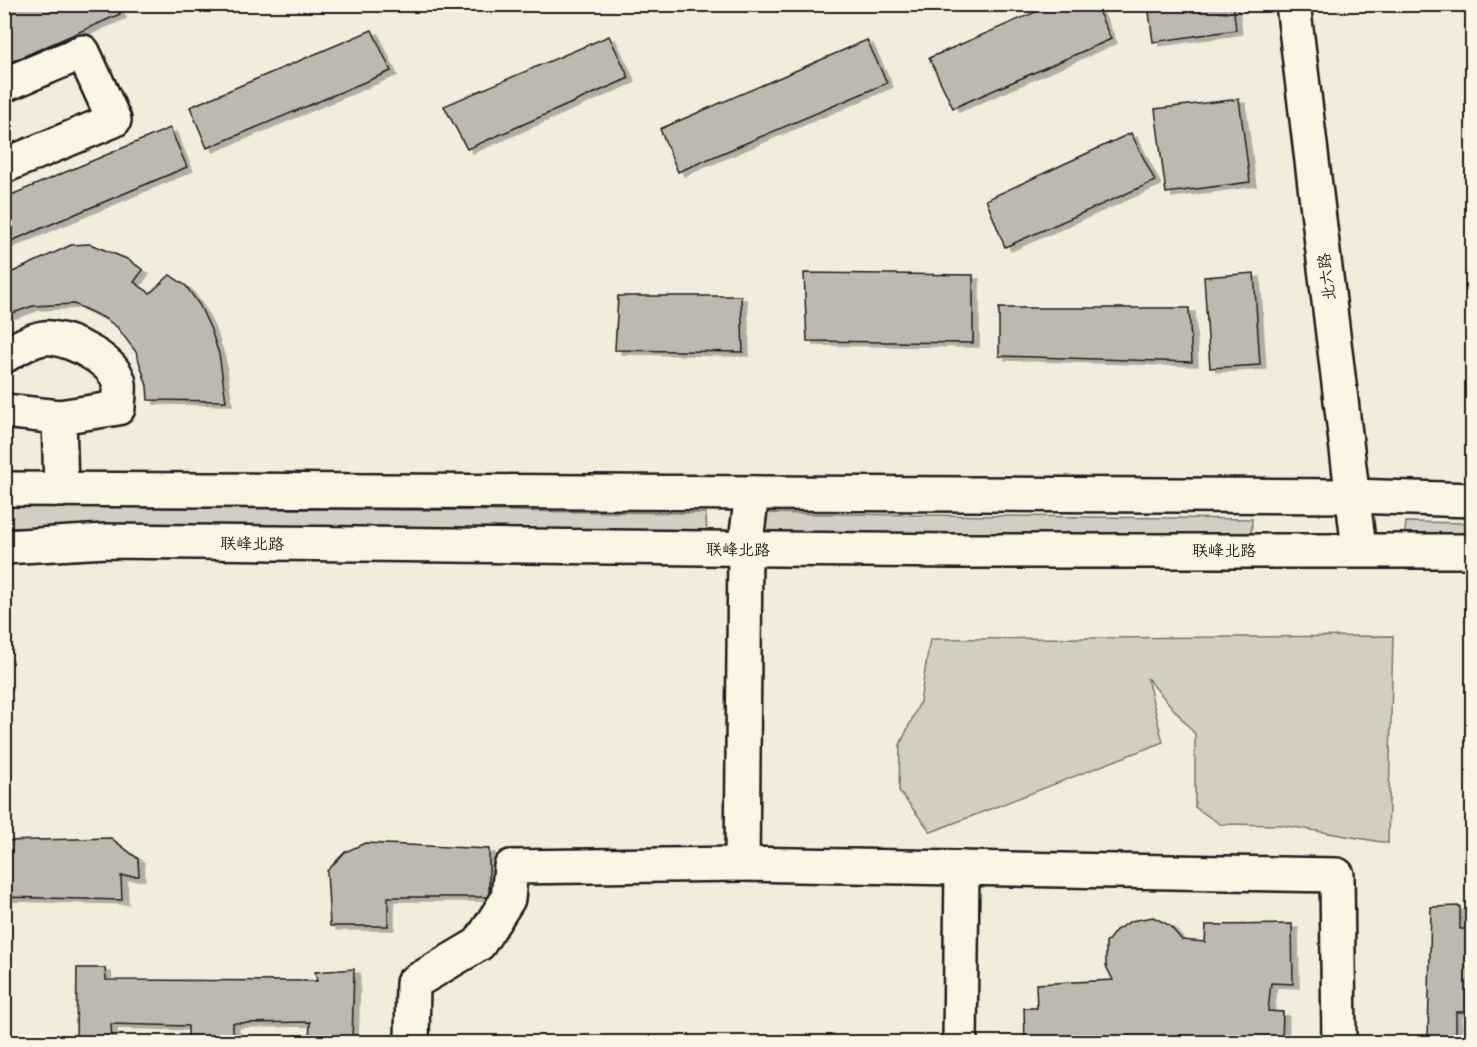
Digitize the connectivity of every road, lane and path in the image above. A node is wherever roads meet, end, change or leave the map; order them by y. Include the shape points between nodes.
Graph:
1 (1293, 4) edge
2 (4, 85) edge
3 (4, 166) edge
4 (4, 356) edge
5 (4, 411) edge
6 (59, 417) junction
7 (4, 489) edge
8 (61, 490) junction
9 (752, 493) junction
10 (1352, 496) junction
11 (1473, 500) edge
12 (4, 547) edge
13 (745, 549) junction
14 (1359, 549) junction
15 (1473, 551) edge
16 (742, 864) junction
17 (962, 868) junction
18 (412, 1042) edge
19 (960, 1042) edge
20 (1339, 1042) edge

1 - 10 main road, 北六路
2 - 3 main road via 83,52 114,120
4 - 6 main road via 23,344 51,338 102,359 119,382 118,408
5 - 6 main road
6 - 8 main road
7 - 8 main road
8 - 9 main road
9 - 10 main road
9 - 13 main road
10 - 11 main road
10 - 14 main road, 北六路
12 - 13 main road, 联峰北路 via 106,541
13 - 14 main road, 联峰北路
13 - 16 main road
14 - 15 main road, 联峰北路
16 - 17 main road
16 - 18 main road via 511,867 508,899 479,944 413,983
17 - 19 main road
17 - 20 main road via 1337,875

